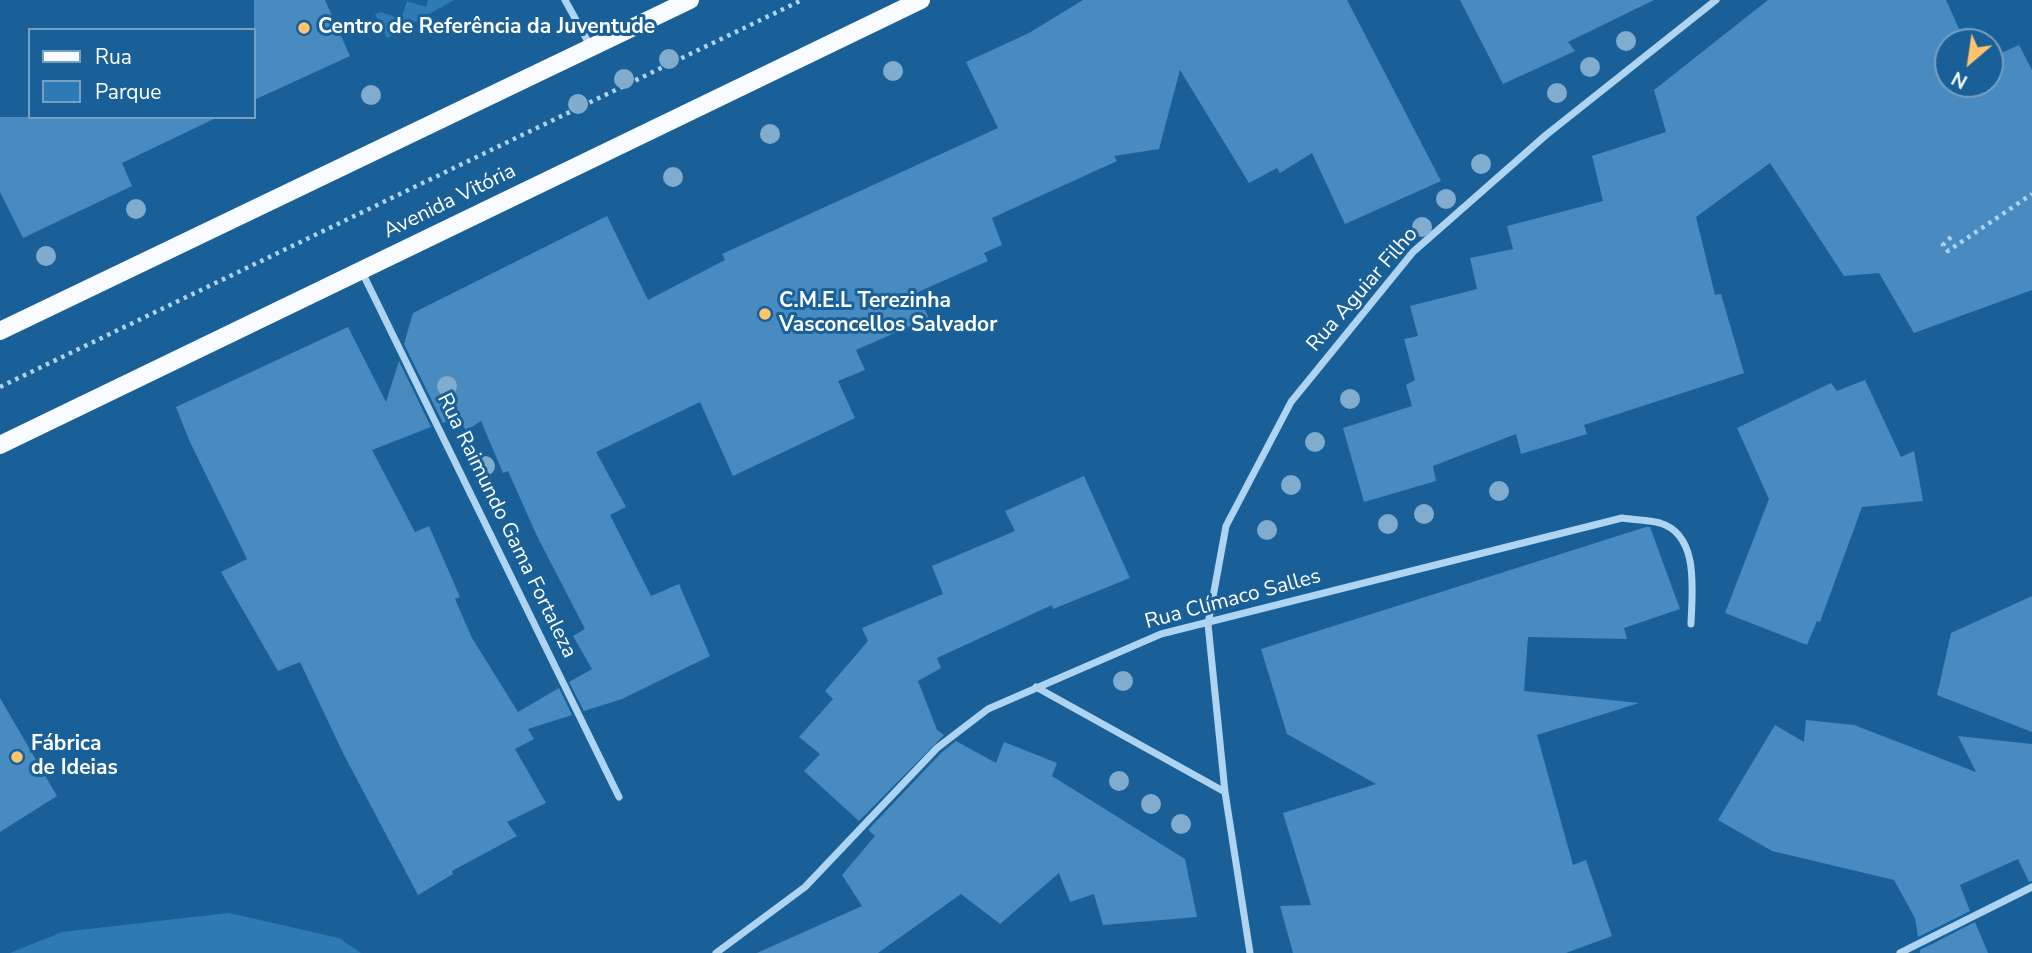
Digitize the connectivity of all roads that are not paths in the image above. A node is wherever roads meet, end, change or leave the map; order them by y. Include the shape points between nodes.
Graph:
1 (565, 0) edge
2 (690, 0) edge
3 (921, 0) edge
4 (1716, 0) edge
5 (592, 48) junction
6 (362, 270) junction
7 (0, 331) edge
8 (0, 444) edge
9 (1208, 624) junction
10 (1691, 624) dead end
11 (1036, 687) junction
12 (1225, 792) junction
13 (619, 797) dead end
14 (2032, 887) edge
15 (716, 953) edge
16 (1250, 953) edge
17 (1900, 953) edge

1 - 5 street
2 - 5 main road
3 - 6 main road, Avenida Vitória
4 - 9 street, Rua Aguiar Filho via 1546,135 1412,252 1291,402 1226,526
5 - 7 main road
6 - 8 main road, Avenida Vitória
6 - 13 street, Rua Raimundo Gama Fortaleza
9 - 10 street, Rua Clímaco Salles via 1622,518 1662,523 1686,544 1692,572
9 - 11 street, Rua Clímaco Salles via 1161,634
9 - 12 street, Rua Aguiar Filho
11 - 12 street
11 - 15 street, Rua Clímaco Salles via 988,709 937,748 805,887
12 - 16 street
14 - 17 street

